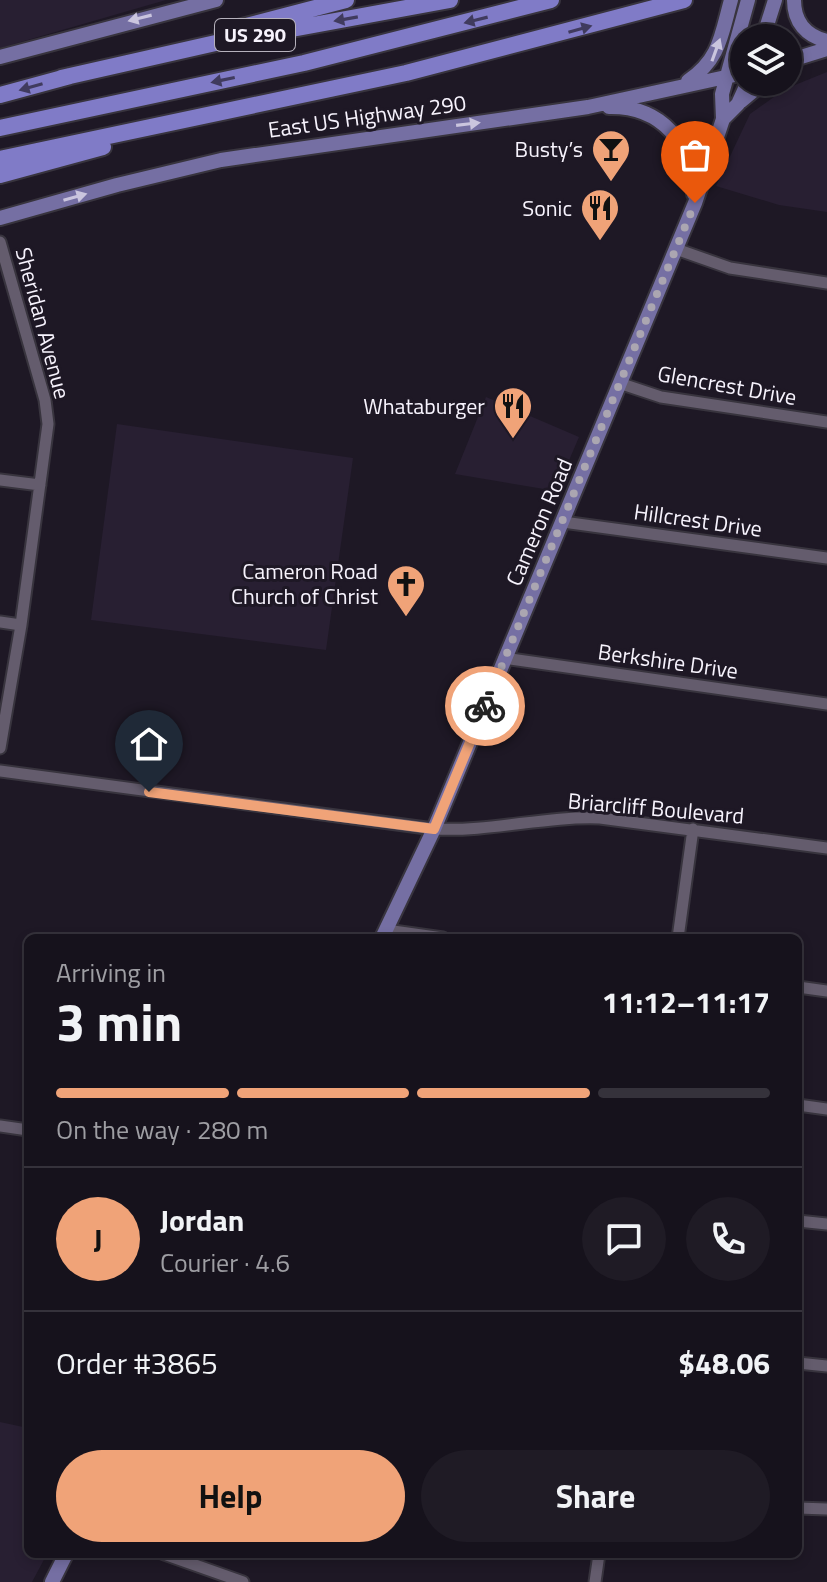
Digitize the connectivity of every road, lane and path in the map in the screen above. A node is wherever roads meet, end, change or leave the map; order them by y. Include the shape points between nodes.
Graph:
1 (216, 0) edge
2 (346, 0) edge
3 (450, 0) edge
4 (551, 0) edge
5 (684, 0) edge
6 (731, 0) edge
7 (748, 0) edge
8 (775, 0) edge
9 (794, 0) edge
10 (767, 24) edge
11 (827, 41) edge
12 (827, 49) edge
13 (0, 57) edge
14 (802, 58) edge
15 (730, 76) edge
16 (726, 77) junction
17 (61, 78) junction
18 (681, 86) junction
19 (0, 95) edge
20 (742, 96) edge
21 (747, 96) edge
22 (738, 104) junction
23 (588, 107) junction
24 (203, 117) junction
25 (723, 119) junction
26 (0, 128) edge
27 (0, 159) edge
28 (0, 175) edge
29 (695, 203) junction
30 (0, 218) edge
31 (0, 242) edge
32 (676, 249) junction
33 (827, 283) edge
34 (622, 384) junction
35 (827, 422) edge
36 (0, 480) edge
37 (40, 485) junction
38 (563, 522) junction
39 (827, 558) edge
40 (0, 622) edge
41 (21, 625) junction
42 (504, 658) junction
43 (827, 704) edge
44 (0, 748) edge
45 (0, 771) edge
46 (434, 829) junction
47 (693, 829) junction
48 (827, 848) edge
49 (384, 934) edge
50 (679, 934) edge
51 (802, 988) edge
52 (827, 991) edge
53 (802, 1106) edge
54 (827, 1109) edge
55 (0, 1126) edge
56 (24, 1129) edge
57 (802, 1221) edge
58 (827, 1224) edge
59 (802, 1363) edge
60 (827, 1366) edge
61 (802, 1508) edge
62 (827, 1509) edge
63 (64, 1558) edge
64 (175, 1558) edge
65 (598, 1558) edge
66 (52, 1582) edge
67 (243, 1582) edge
68 (595, 1582) edge

1 -> 13 main road
2 - 17 highway
3 -> 17 highway, US 290 via 220,42
4 -> 26 highway via 290,66
24 -> 5 highway via 420,70
18 -> 6 main road via 711,64
7 - 16 main road, Cameron Road
8 - 10 main road
9 - 11 main road via 804,29
12 - 14 main road
15 - 16 main road, East US Highway 290
16 - 18 main road, East US Highway 290
16 - 25 main road, Cameron Road
17 -> 19 highway, US 290
18 - 23 main road, East US Highway 290
20 - 22 main road, Cameron Road
21 - 22 main road
22 - 25 main road, Cameron Road
23 - 29 main road via 641,110 667,126 687,154
30 -> 23 main road, East US Highway 290 via 221,160
24 - 27 highway
24 - 28 highway
25 - 29 main road, Cameron Road
29 - 32 main road, Cameron Road
31 - 37 street, Sheridan Avenue via 47,409
32 - 33 street via 730,268
32 - 34 main road, Cameron Road
34 - 35 street, Glencrest Drive via 661,397
34 - 38 main road, Cameron Road
36 - 37 street
37 - 41 street, Sheridan Avenue
38 - 39 street, Hillcrest Drive
38 - 42 main road, Cameron Road
40 - 41 street
41 - 44 street, Sheridan Avenue
42 - 43 street, Berkshire Drive
42 - 46 main road, Cameron Road
45 - 46 street, Briarcliff Boulevard
46 - 47 street, Briarcliff Boulevard via 472,831 570,817
46 - 49 main road, Cameron Road
47 - 48 street, Briarcliff Boulevard
47 - 50 street
51 - 52 street
53 - 54 street
55 - 56 street
57 - 58 street
59 - 60 street
61 - 62 street
63 - 66 main road
64 - 67 street
65 - 68 street

